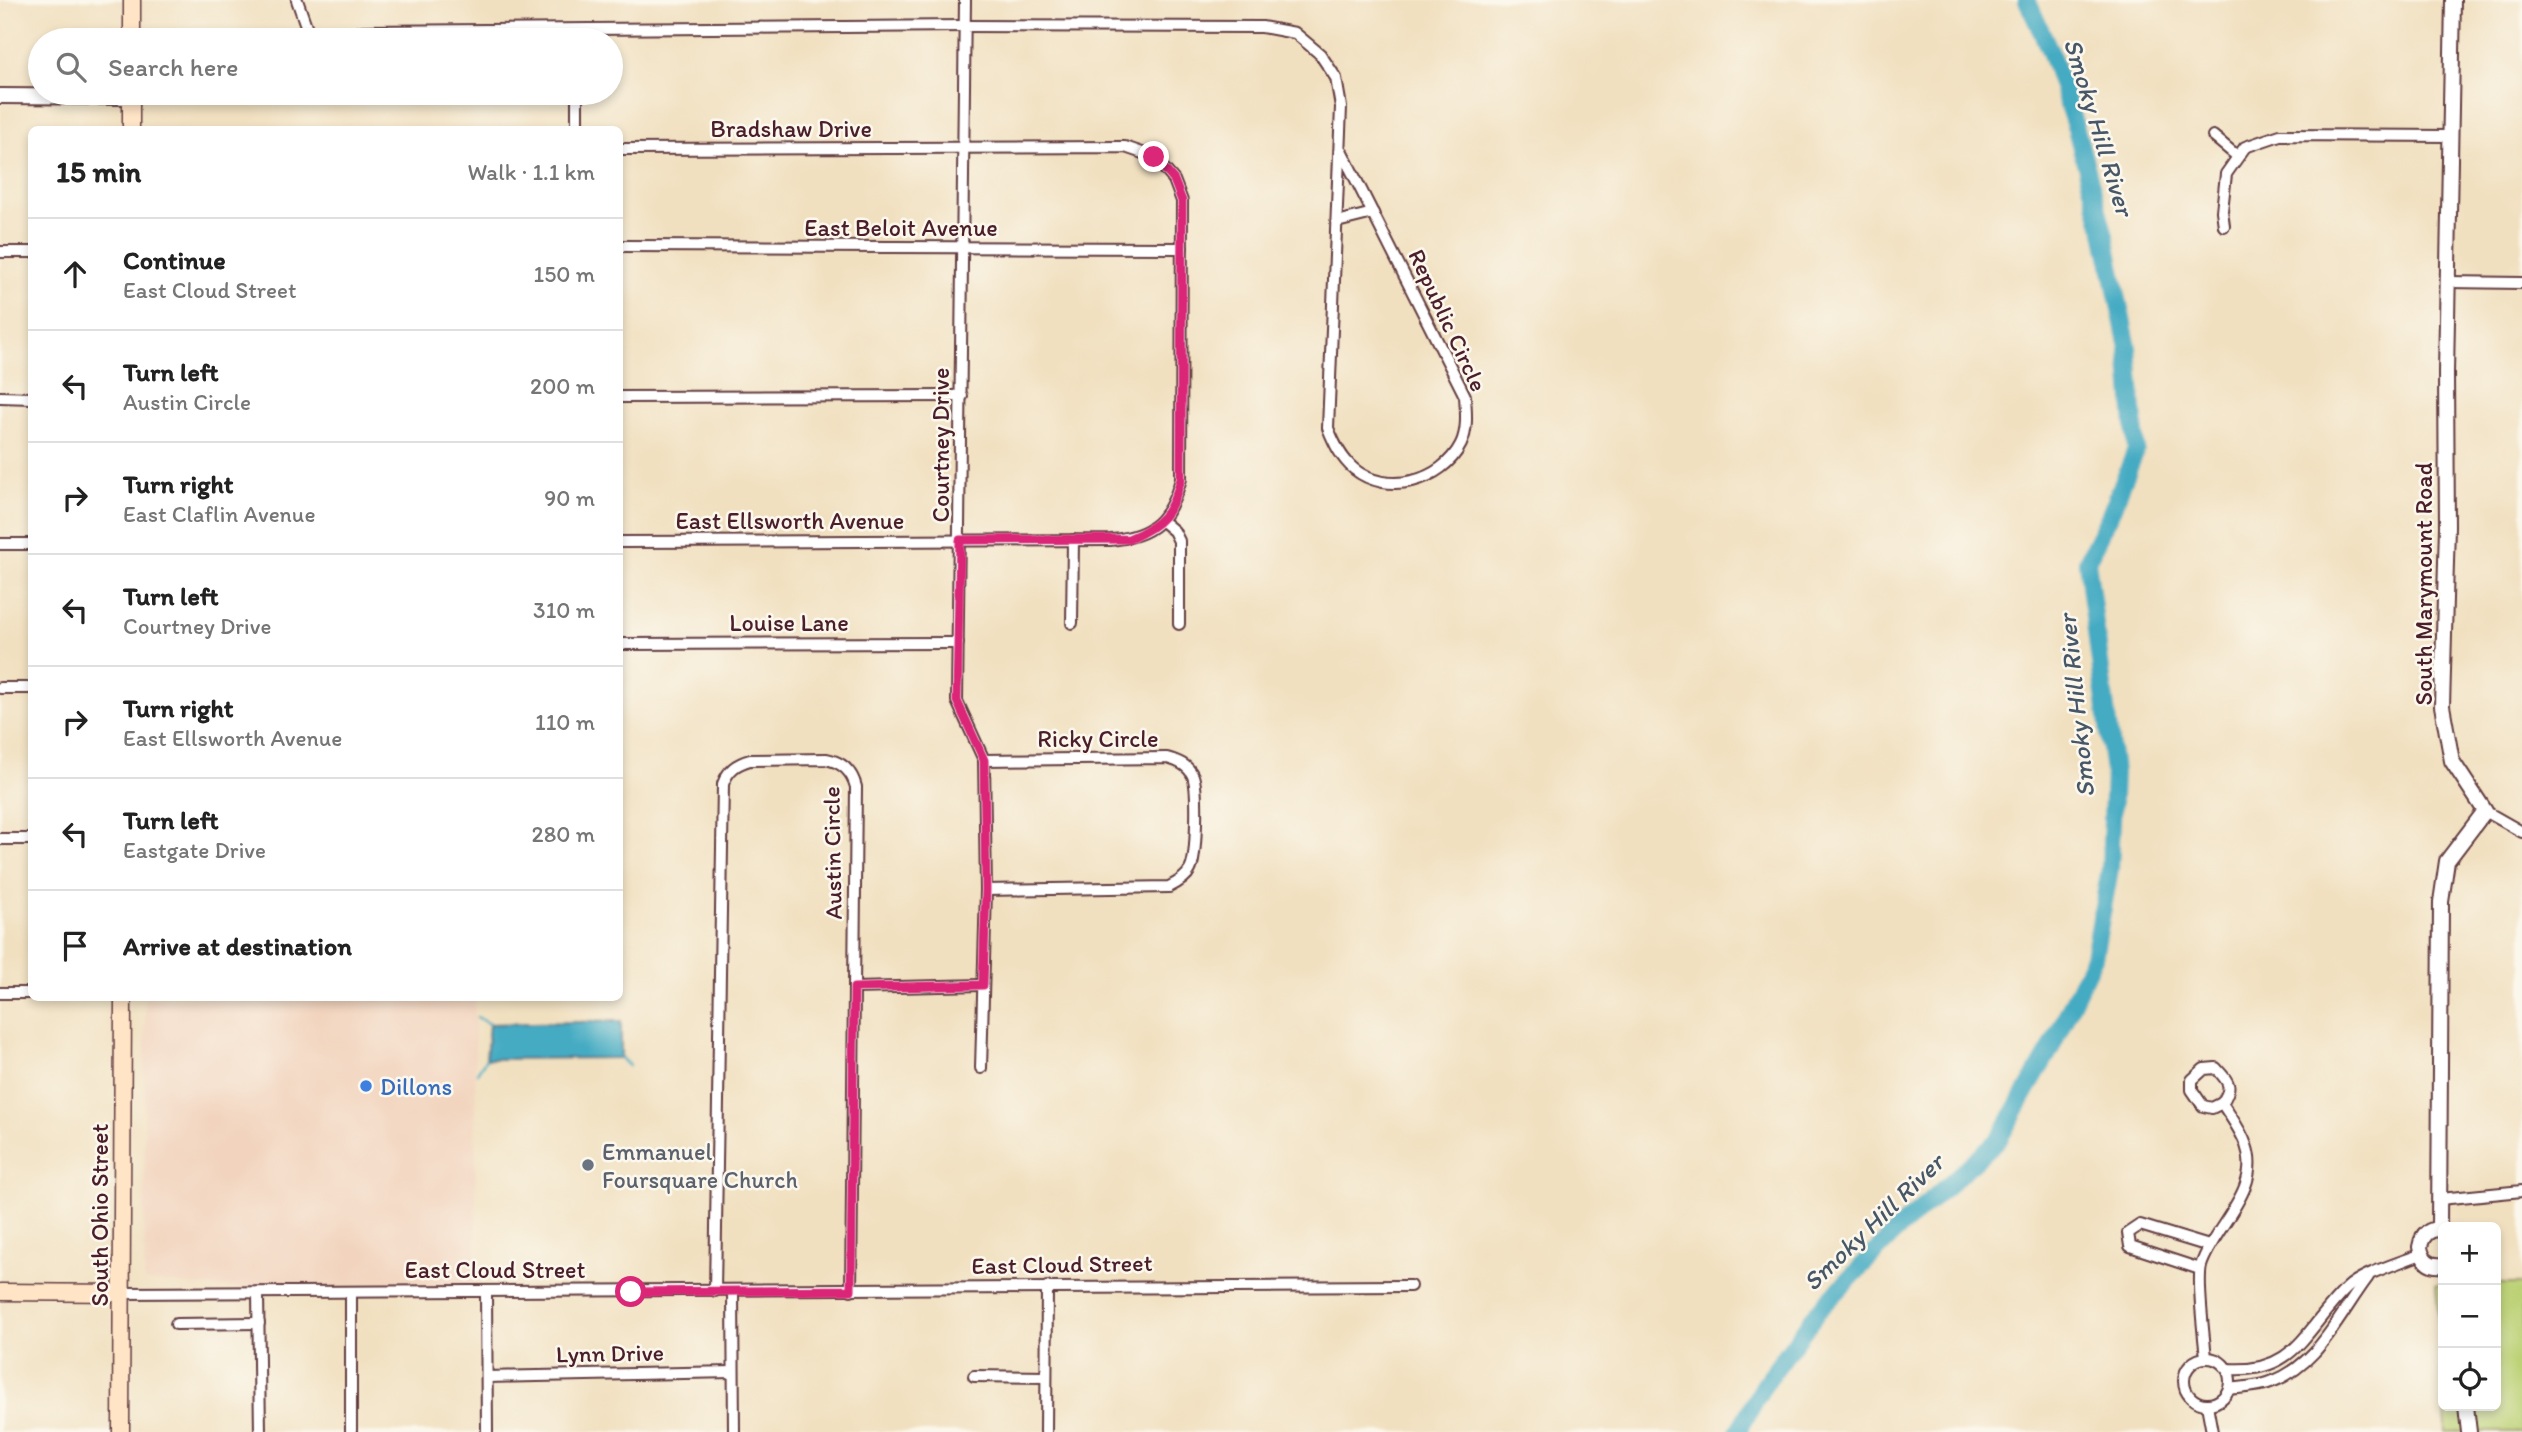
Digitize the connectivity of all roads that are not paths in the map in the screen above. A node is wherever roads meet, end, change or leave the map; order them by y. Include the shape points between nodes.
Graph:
1 (132, 0) edge
2 (297, 0) edge
3 (965, 0) edge
4 (2453, 0) edge
5 (965, 26) junction
6 (132, 28) edge
7 (307, 28) edge
8 (623, 34) edge
9 (0, 96) edge
10 (28, 96) edge
11 (131, 105) edge
12 (577, 105) edge
13 (131, 126) edge
14 (577, 126) edge
15 (2213, 136) dead end
16 (2450, 136) junction
17 (963, 148) junction
18 (623, 149) edge
19 (1341, 150) junction
20 (2237, 156) junction
21 (1373, 214) junction
22 (1337, 222) junction
23 (2224, 226) dead end
24 (623, 246) edge
25 (963, 248) junction
26 (1182, 248) junction
27 (0, 252) edge
28 (28, 253) edge
29 (2448, 282) junction
30 (2522, 283) edge
31 (962, 396) junction
32 (0, 397) edge
33 (623, 397) edge
34 (28, 398) edge
35 (1163, 520) junction
36 (960, 540) junction
37 (1073, 540) junction
38 (623, 542) edge
39 (0, 544) edge
40 (28, 544) edge
41 (1072, 623) dead end
42 (1179, 624) dead end
43 (958, 643) junction
44 (623, 644) edge
45 (0, 688) edge
46 (28, 688) edge
47 (984, 760) junction
48 (2486, 811) junction
49 (2522, 832) edge
50 (0, 839) edge
51 (28, 839) edge
52 (986, 890) junction
53 (983, 985) junction
54 (854, 988) junction
55 (0, 993) edge
56 (28, 993) edge
57 (123, 1001) edge
58 (981, 1069) dead end
59 (2222, 1103) dead end
60 (2522, 1191) edge
61 (2440, 1199) junction
62 (2441, 1222) edge
63 (2438, 1230) edge
64 (2209, 1246) junction
65 (2421, 1254) junction
66 (2438, 1265) edge
67 (2200, 1269) junction
68 (2370, 1275) junction
69 (1410, 1286) dead end
70 (1046, 1287) junction
71 (851, 1290) junction
72 (715, 1291) junction
73 (733, 1291) junction
74 (0, 1292) edge
75 (351, 1292) junction
76 (121, 1293) junction
77 (486, 1293) junction
78 (258, 1294) junction
79 (259, 1323) junction
80 (176, 1324) dead end
81 (2206, 1357) junction
82 (2228, 1369) junction
83 (733, 1372) junction
84 (974, 1376) dead end
85 (487, 1377) junction
86 (1046, 1377) junction
87 (2229, 1390) junction
88 (2207, 1405) junction
89 (2467, 1411) edge
90 (121, 1432) edge
91 (260, 1432) edge
92 (351, 1432) edge
93 (487, 1432) edge
94 (734, 1432) edge
95 (1046, 1432) edge
96 (2212, 1432) edge
97 (2469, 1432) edge

1 - 6 main road
2 - 7 street
3 - 5 street, Courtney Drive
4 - 16 street, South Marymount Road
5 - 8 street, Republic Circle
5 - 17 street, Courtney Drive
5 - 19 street, Republic Circle via 1262,27 1295,33 1320,54 1336,78
9 - 10 street
11 - 13 main road
12 - 14 street
15 - 20 street
16 - 20 street via 2280,135 2245,147
16 - 29 street, South Marymount Road
17 - 18 street, Bradshaw Drive
17 - 25 street, Courtney Drive
17 - 26 street, Bradshaw Drive via 1125,147 1154,157 1174,180 1182,201
19 - 21 street, Republic Circle
19 - 22 street, Republic Circle
20 - 23 street via 2226,174
21 - 22 street
21 - 22 street, Republic Circle via 1465,397 1462,443 1447,465 1428,477 1403,483 1377,480 1354,470 1337,450 1328,428
24 - 25 street, East Beloit Avenue
25 - 26 street, East Beloit Avenue
25 - 31 street, Courtney Drive
26 - 35 street, Bradshaw Drive via 1181,479
27 - 28 street
29 - 30 street
29 - 48 street, South Marymount Road via 2442,706 2452,761
31 - 33 street
31 - 36 street, Courtney Drive
32 - 34 street
35 - 37 street, East Ellsworth Avenue via 1129,539
35 - 42 street via 1179,541
36 - 37 street, East Ellsworth Avenue
36 - 38 street, East Ellsworth Avenue
36 - 43 street, Courtney Drive
37 - 41 street
39 - 40 street
43 - 44 street, Louise Lane
43 - 47 street, Courtney Drive via 957,701
45 - 46 street
47 - 52 street, Courtney Drive
47 - 52 street, Ricky Circle via 1167,758 1188,769 1195,788 1191,869 1169,887
48 - 49 street
48 - 61 street via 2447,861 2441,902
50 - 51 street
52 - 53 street, Courtney Drive
53 - 54 street
53 - 58 street, Courtney Drive
54 - 71 street, Austin Circle
54 - 72 street, Austin Circle via 853,778 837,761 825,759 739,763 726,776 722,796
55 - 56 street
57 - 76 main road, South Ohio Street
59 - 64 street via 2247,1146 2249,1171 2243,1192
60 - 61 street
61 - 62 street
63 - 65 street via 2425,1234
64 - 67 street
64 - 67 street via 2140,1225 2128,1233 2130,1246
65 - 66 street
65 - 68 street
67 - 81 street
68 - 82 street via 2348,1286 2296,1349 2274,1364
68 - 87 street via 2315,1352 2296,1370 2268,1383
69 - 70 street, East Cloud Street
70 - 71 street, East Cloud Street
70 - 86 street
71 - 73 street, East Cloud Street
72 - 73 street, East Cloud Street
72 - 77 street, East Cloud Street
73 - 83 street
74 - 76 main road, East Cloud Street
75 - 77 street, East Cloud Street
75 - 78 street, East Cloud Street
75 - 92 street
76 - 78 street, East Cloud Street
76 - 90 main road, South Ohio Street
77 - 85 street
78 - 79 street
79 - 80 street
79 - 91 street
81 - 82 street
81 - 88 street via 2191,1363 2184,1386 2192,1399
82 - 87 street
83 - 85 street, Lynn Drive
83 - 94 street
84 - 86 street
85 - 93 street
86 - 95 street
87 - 88 street via 2221,1401
88 - 96 street
89 - 97 street

